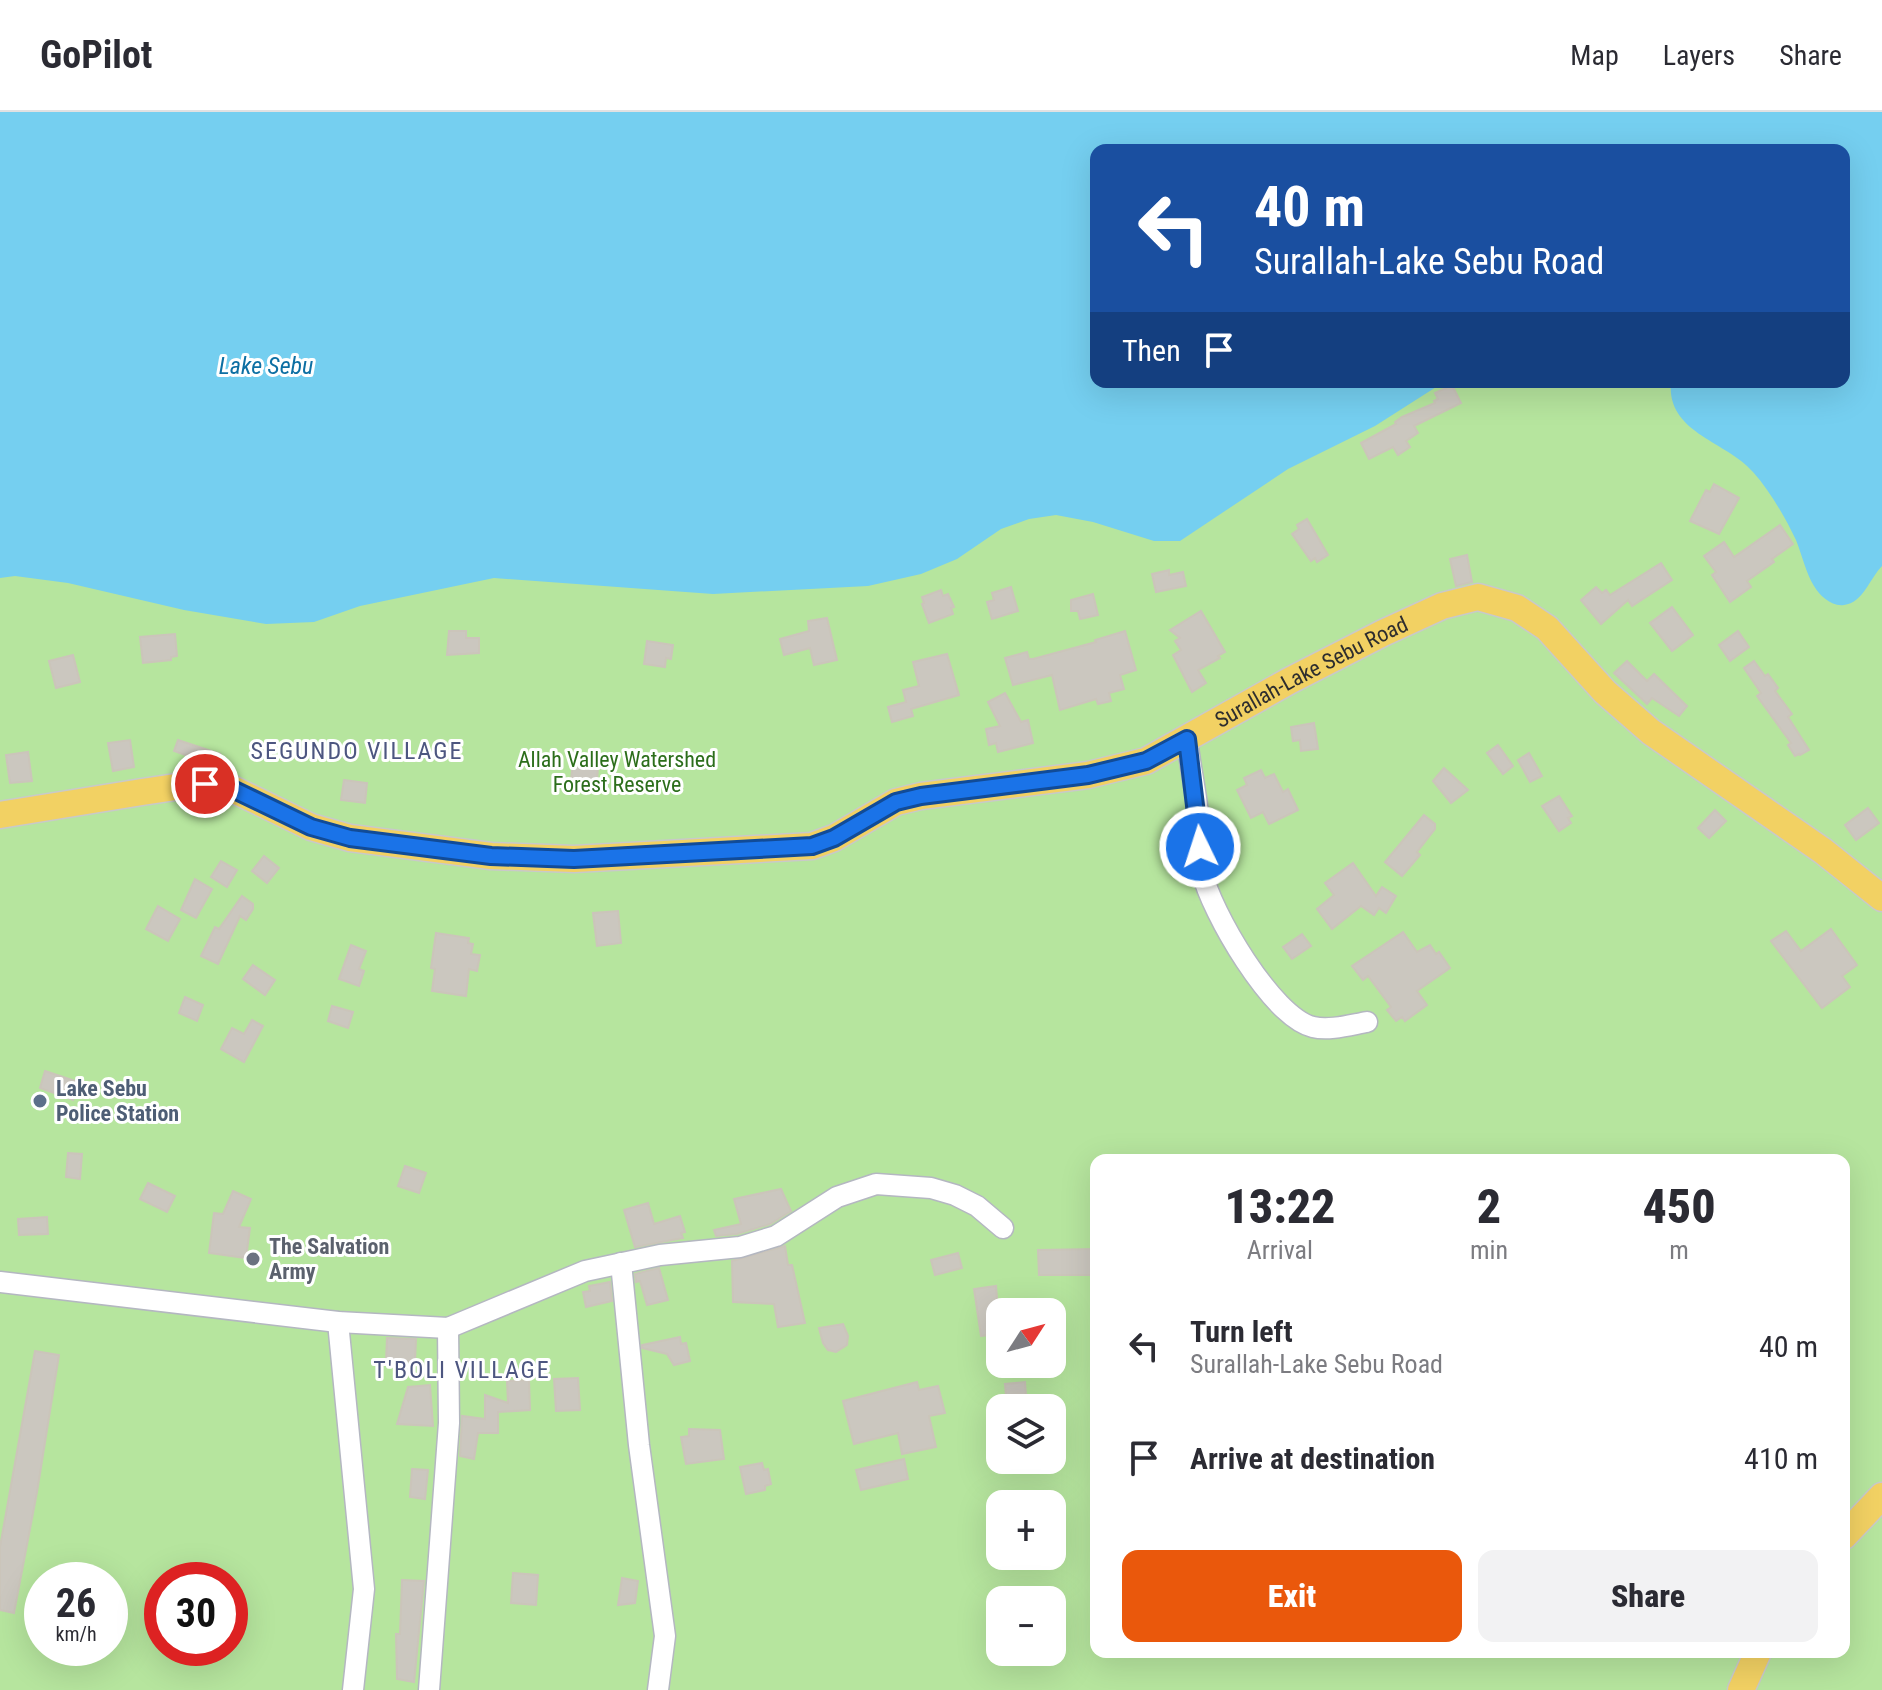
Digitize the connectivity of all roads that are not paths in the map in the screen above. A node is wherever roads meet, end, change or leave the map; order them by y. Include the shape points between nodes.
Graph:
1 (1187, 739) junction
2 (0, 815) edge
3 (1882, 898) edge
4 (1367, 1022) dead end
5 (1003, 1228) dead end
6 (621, 1263) junction
7 (0, 1282) edge
8 (338, 1322) junction
9 (448, 1328) junction
10 (1882, 1496) edge
11 (1850, 1530) edge
12 (1755, 1658) edge
13 (353, 1690) edge
14 (429, 1690) edge
15 (658, 1690) edge
16 (1741, 1690) edge

1 - 2 main road, Surallah-Lake Sebu Road via 1146,761 1088,775 896,802 812,846 574,859 491,856 350,838 311,827 222,784
1 - 3 main road, Surallah-Lake Sebu Road via 1383,633 1442,606 1478,597 1517,608 1547,628 1605,692 1651,732
1 - 4 street via 1201,869 1237,945 1264,987 1296,1021 1315,1028
5 - 6 street via 955,1195 876,1184 837,1197 776,1236 740,1247
6 - 9 street via 544,1286
6 - 15 street via 665,1636
7 - 8 street
8 - 9 street
8 - 13 street via 364,1589
9 - 14 street via 449,1423
10 - 11 main road
12 - 16 main road

